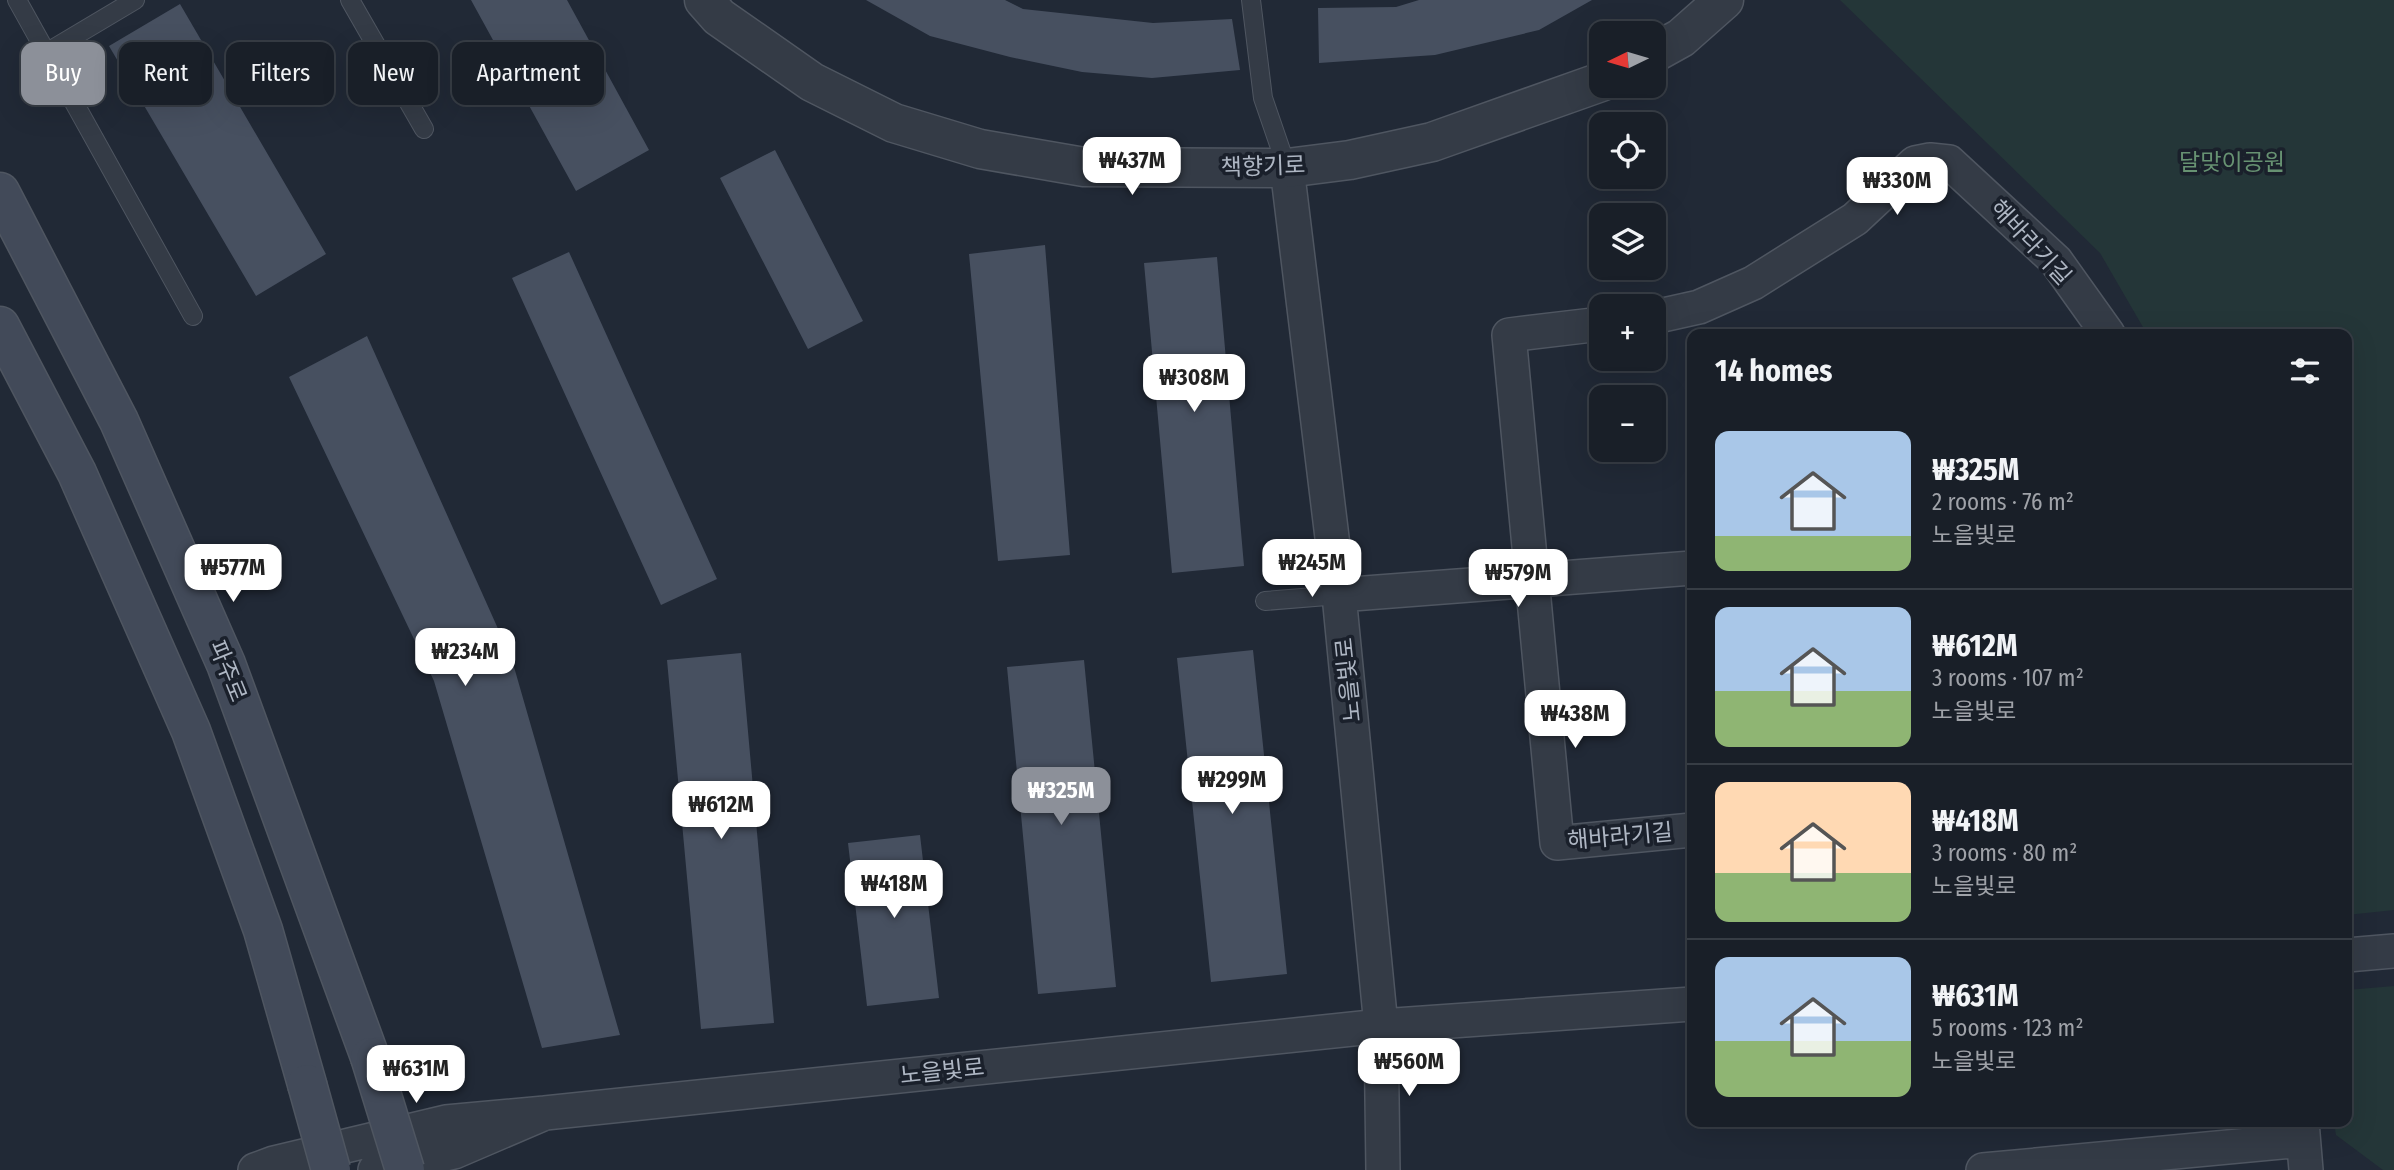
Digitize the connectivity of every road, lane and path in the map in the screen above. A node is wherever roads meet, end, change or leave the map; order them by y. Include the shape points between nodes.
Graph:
1 (16, 0) edge
2 (135, 0) edge
3 (350, 0) edge
4 (704, 0) edge
5 (1251, 0) edge
6 (1724, 0) edge
7 (40, 42) edge
8 (64, 42) edge
9 (1666, 46) edge
10 (1589, 86) edge
11 (75, 105) edge
12 (424, 129) dead end
13 (1287, 168) junction
14 (0, 192) edge
15 (1666, 314) edge
16 (193, 316) dead end
17 (1589, 325) edge
18 (0, 326) edge
19 (2104, 329) edge
20 (1687, 568) edge
21 (1532, 581) junction
22 (1339, 596) junction
23 (1265, 601) dead end
24 (1687, 830) edge
25 (2394, 951) edge
26 (2352, 955) edge
27 (1687, 1004) edge
28 (1381, 1026) junction
29 (545, 1113) junction
30 (2304, 1144) edge
31 (2094, 1164) edge
32 (255, 1170) edge
33 (331, 1170) edge
34 (374, 1170) edge
35 (405, 1170) edge
36 (1382, 1170) edge
37 (1983, 1170) edge
38 (2328, 1170) edge

1 - 7 lane
2 - 8 lane
3 - 12 lane
4 - 13 street, 책향기로 via 719,16 812,82 894,123 980,149 1084,167
5 - 13 lane via 1263,98
6 - 9 street
10 - 13 street, 책향기로 via 1433,142
11 - 16 lane
13 - 22 street, 노을빛로
14 - 35 main road, 파주로, bridge via 119,421 226,664 370,1058
15 - 19 street, 해바라기길 via 1699,307 1753,283 1856,219 1915,163 1930,160 1949,162 2056,261
17 - 21 street, 해바라기길 via 1509,335
18 - 33 main road, bridge via 77,473 191,732 263,930
20 - 21 street
21 - 22 street
21 - 24 street, 해바라기길 via 1557,843
22 - 23 lane
22 - 28 street, 노을빛로
25 - 26 street
27 - 28 street, 노을빛로
28 - 29 street, 노을빛로
28 - 36 street
29 - 32 street, 노을빛로 via 446,1122
29 - 34 street, 노을빛로 via 453,1152
30 - 31 street
30 - 38 street
31 - 37 street

